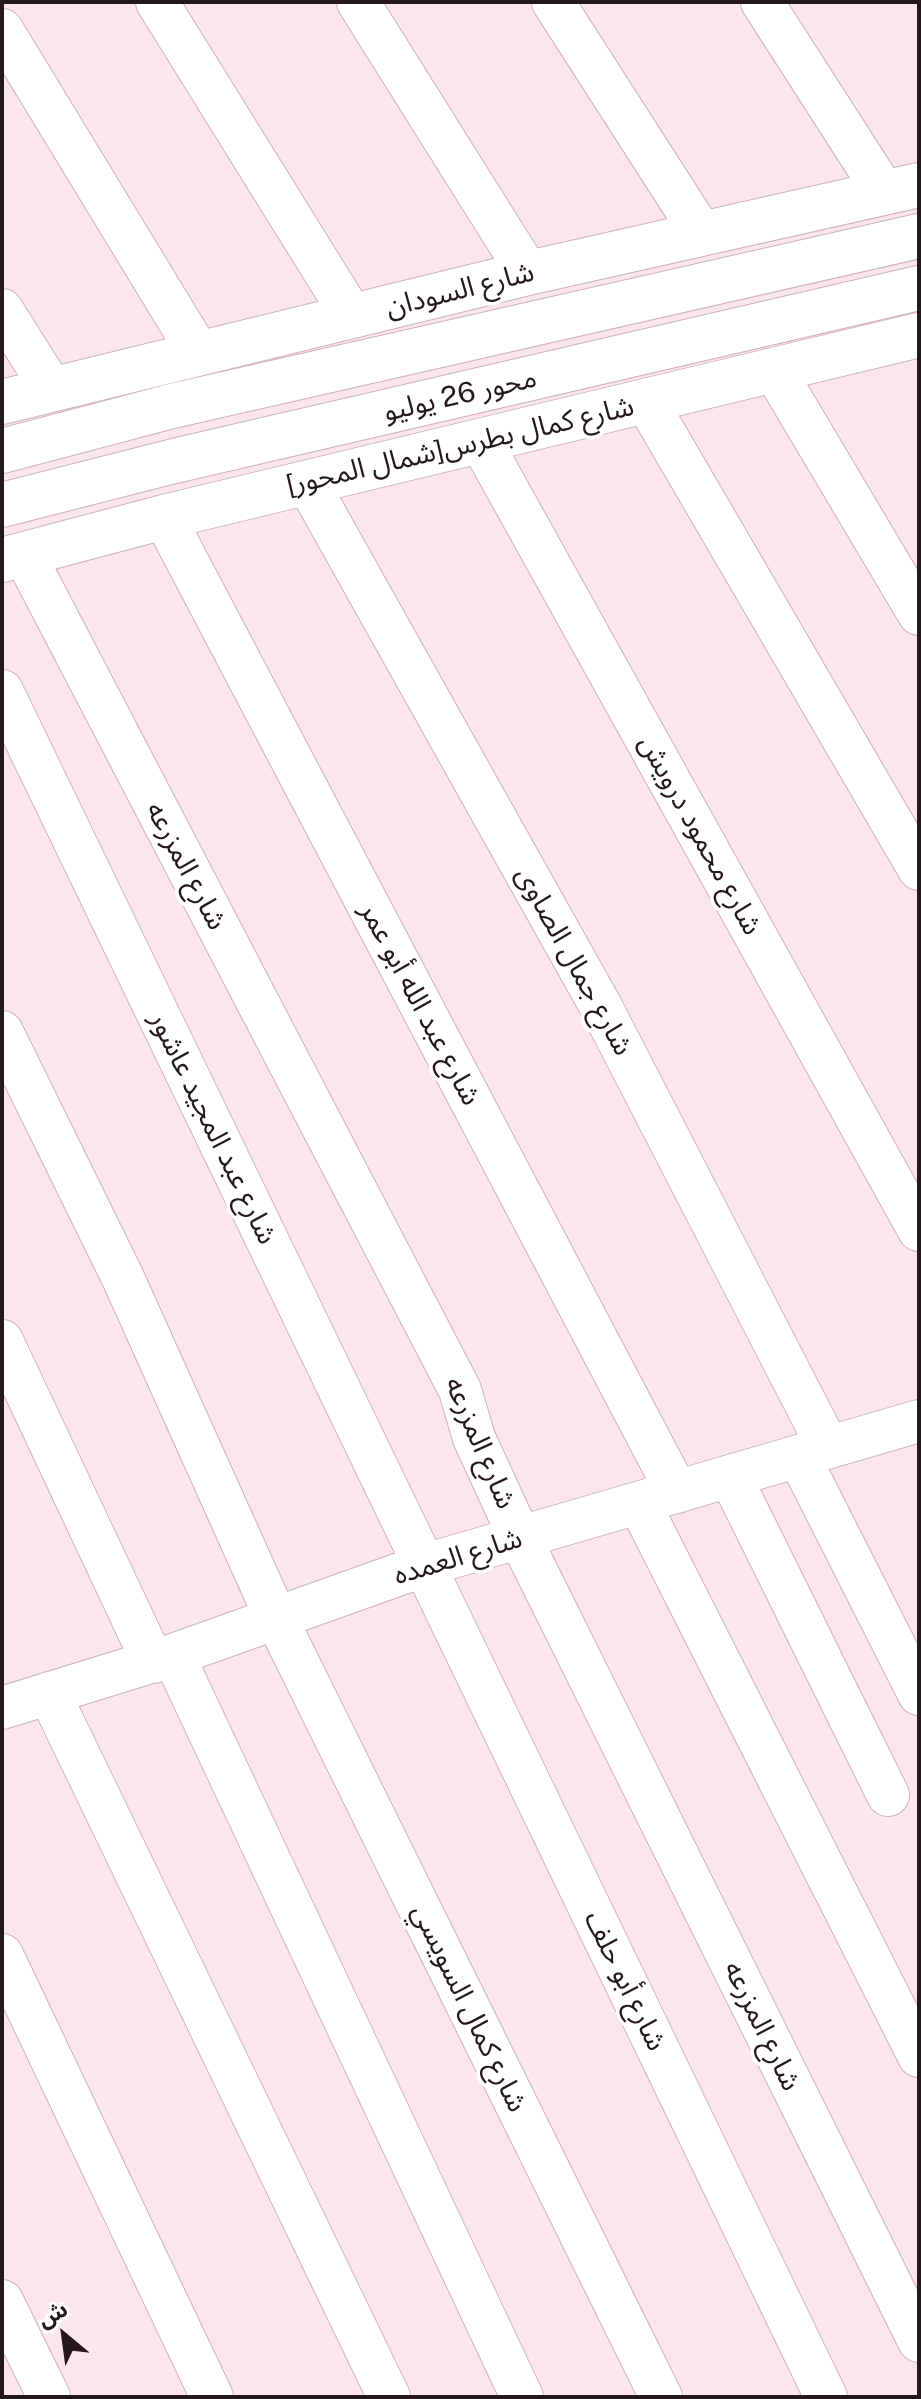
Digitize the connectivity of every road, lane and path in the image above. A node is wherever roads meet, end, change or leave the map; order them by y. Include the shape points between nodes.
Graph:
1 (157, 2) edge
2 (358, 2) edge
3 (553, 2) edge
4 (762, 2) edge
5 (2, 30) edge
6 (902, 189) edge
7 (702, 234) junction
8 (919, 236) edge
9 (528, 273) junction
10 (919, 288) edge
11 (2, 310) edge
12 (352, 316) junction
13 (919, 335) edge
14 (198, 352) junction
15 (774, 370) junction
16 (51, 388) junction
17 (646, 401) junction
18 (2, 402) edge
19 (480, 440) junction
20 (2, 451) edge
21 (307, 482) junction
22 (2, 505) edge
23 (164, 517) junction
24 (13, 557) edge
25 (919, 614) edge
26 (2, 691) edge
27 (919, 869) edge
28 (2, 1032) edge
29 (919, 1230) edge
30 (2, 1341) edge
31 (919, 1421) edge
32 (813, 1452) junction
33 (730, 1476) junction
34 (658, 1497) junction
35 (520, 1538) junction
36 (425, 1565) junction
37 (276, 1618) junction
38 (163, 1658) junction
39 (49, 1693) junction
40 (919, 1694) edge
41 (2, 1708) edge
42 (888, 1795) dead end
43 (2, 1955) edge
44 (919, 2056) edge
45 (2, 2301) edge
46 (919, 2341) edge
47 (49, 2397) edge
48 (212, 2397) edge
49 (389, 2397) edge
50 (522, 2397) edge
51 (661, 2397) edge
52 (826, 2397) edge

1 - 12 street
2 - 9 street
3 - 7 street
4 - 6 street
5 - 14 street
6 - 7 main road, شارع السودان
7 - 9 main road, شارع السودان
8 - 20 main road, محور 26 يوليو via 172,406
9 - 12 main road, شارع السودان
10 - 22 main road, محور 26 يوليو
11 - 16 street
12 - 14 main road, شارع السودان
13 - 15 main road, شارع كمال بطرس[شمال المحور]
14 - 16 main road, شارع السودان
15 - 17 main road, شارع كمال بطرس[شمال المحور]
15 - 25 street
16 - 18 main road, شارع السودان
17 - 19 main road, شارع كمال بطرس[شمال المحور]
17 - 27 street
19 - 21 main road, شارع كمال بطرس[شمال المحور]
19 - 29 street, شارع محمود درويش
21 - 23 main road, شارع كمال بطرس[شمال المحور]
21 - 32 street, شارع جمال الصاوى via 600,1005
23 - 24 main road, شارع كمال بطرس[شمال المحور]
23 - 34 street, شارع عبد الله أبو عمر
24 - 35 street, شارع المزرعه via 460,1390 474,1438
26 - 36 street, شارع عبد المجيد عاشور
28 - 37 street, شارع كمال السويسي via 123,1278
30 - 38 street
31 - 32 street, شارع العمده
32 - 33 street, شارع العمده
32 - 40 street, شارع جمال الصاوى
33 - 34 street, شارع العمده
33 - 42 street
34 - 35 street, شارع العمده
34 - 44 street, شارع عبد الله أبو عمر
35 - 36 street, شارع العمده
35 - 46 street, شارع المزرعه
36 - 37 street, شارع العمده
36 - 52 street, شارع أبو حلف
37 - 38 street, شارع العمده
37 - 51 street, شارع كمال السويسي
38 - 39 street, شارع العمده
38 - 50 street
39 - 41 street, شارع العمده
39 - 49 street
43 - 48 street
45 - 47 street

